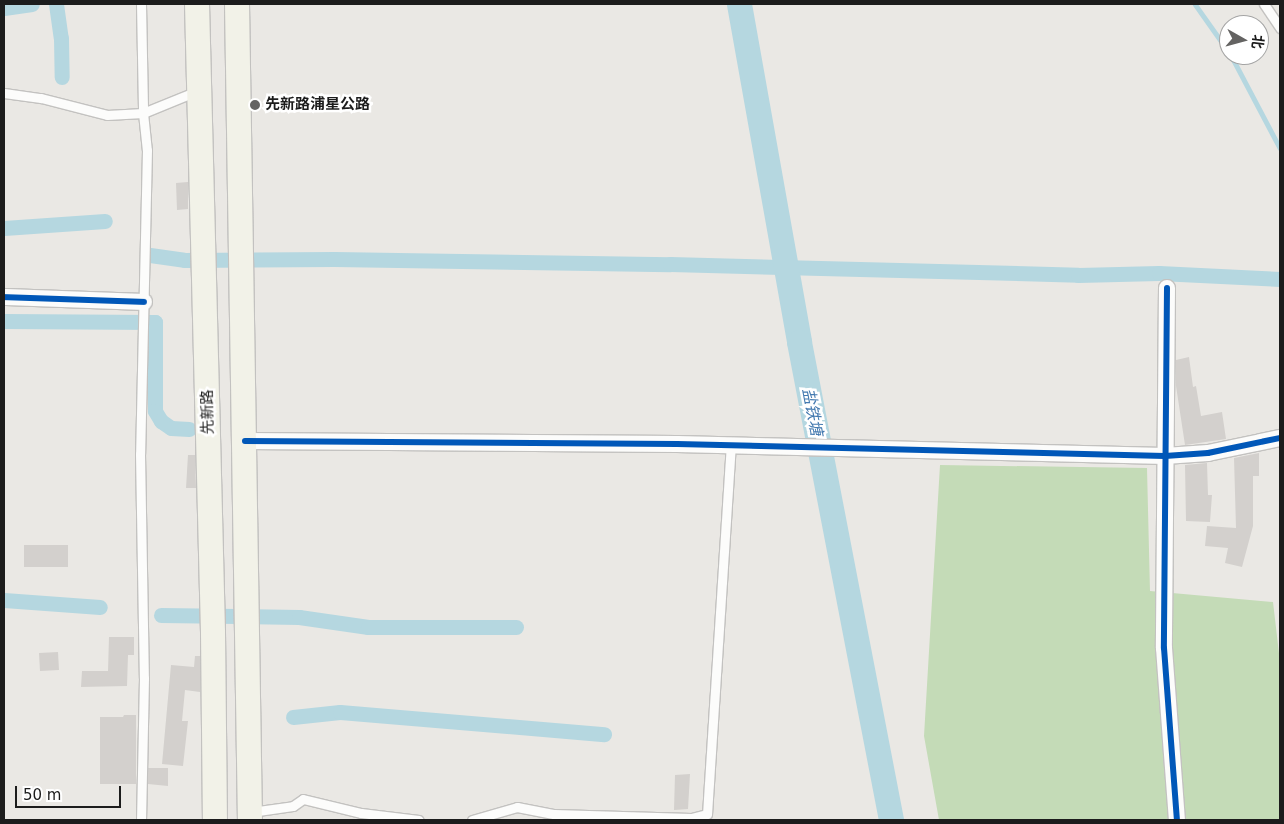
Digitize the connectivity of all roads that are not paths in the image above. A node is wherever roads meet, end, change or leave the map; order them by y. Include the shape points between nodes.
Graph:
1 (141, 4) edge
2 (197, 4) edge
3 (237, 4) edge
4 (1264, 4) edge
5 (1280, 28) edge
6 (199, 90) junction
7 (4, 92) edge
8 (143, 113) junction
9 (1167, 288) dead end
10 (4, 297) edge
11 (144, 302) junction
12 (1280, 438) edge
13 (245, 441) junction
14 (730, 446) junction
15 (1165, 456) junction
16 (250, 816) edge
17 (384, 818) edge
18 (141, 820) edge
19 (215, 820) edge
20 (419, 820) edge
21 (472, 820) edge
22 (1177, 820) edge

1 - 8 lane
2 - 6 main road, 先新路
3 - 13 main road
4 - 5 lane
6 - 8 lane
6 - 19 main road, 先新路 via 214,633
7 - 8 lane via 108,115
8 - 11 lane via 147,150
9 - 15 street
10 - 11 street
11 - 18 lane via 140,454 144,678
12 - 15 street via 1208,453
13 - 14 street
13 - 16 main road
14 - 15 street
14 - 21 lane via 707,814 692,818 554,814 517,807
15 - 22 street via 1164,648
16 - 17 lane via 292,806 303,799
17 - 20 lane

